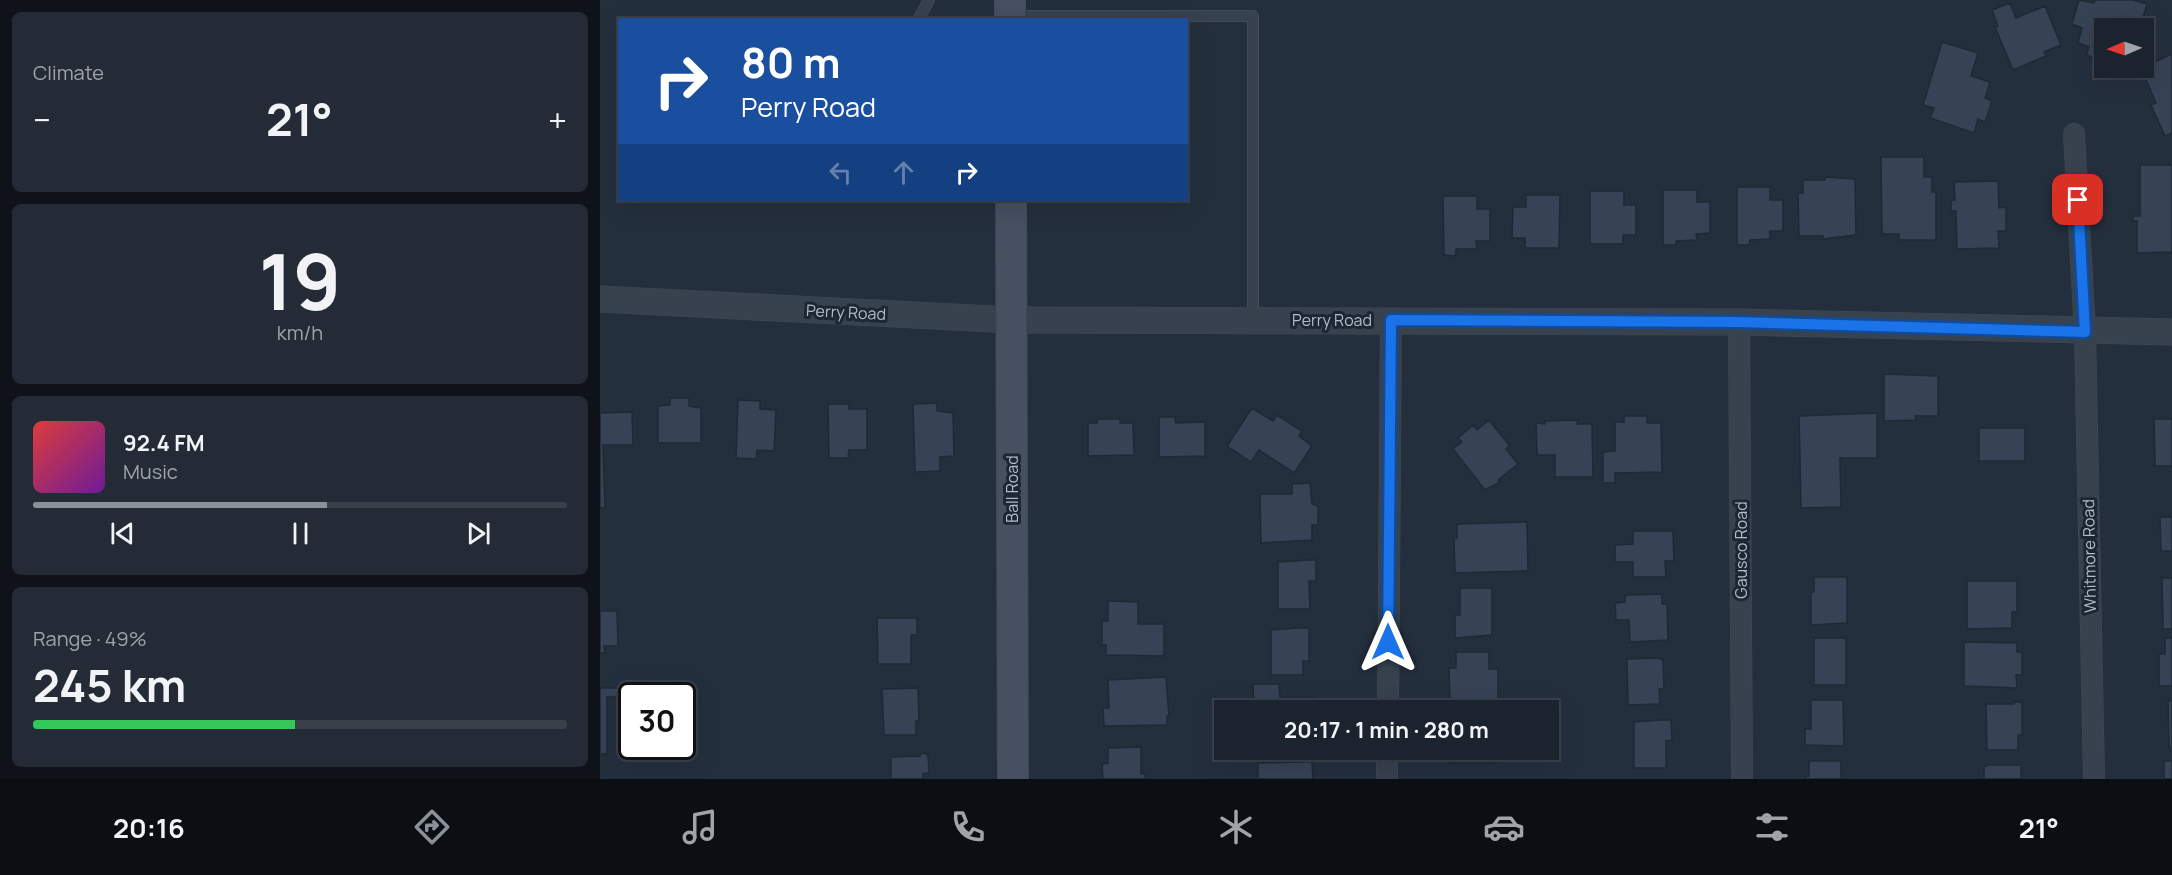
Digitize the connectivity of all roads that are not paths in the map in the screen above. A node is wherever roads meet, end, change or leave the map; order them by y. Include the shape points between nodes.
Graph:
1 (929, 0) edge
2 (1010, 12) edge
3 (919, 18) edge
4 (2074, 134) dead end
5 (1011, 201) edge
6 (600, 299) edge
7 (1012, 320) junction
8 (1253, 320) junction
9 (1391, 320) junction
10 (1739, 322) junction
11 (2085, 332) junction
12 (2172, 332) edge
13 (1388, 700) edge
14 (1387, 760) edge
15 (1013, 779) edge
16 (1387, 779) edge
17 (1742, 779) edge
18 (2094, 779) edge

1 - 3 lane
2 - 8 lane via 1253,16
4 - 11 street, Whitmore Road
5 - 7 main road, Ball Road
6 - 7 street, Perry Road
7 - 8 street, Perry Road
7 - 15 main road, Ball Road
8 - 9 street, Perry Road
9 - 10 street, Perry Road
9 - 13 street
10 - 11 street, Perry Road
10 - 17 street, Gausco Road
11 - 12 street, Perry Road
11 - 18 street, Whitmore Road
14 - 16 street

